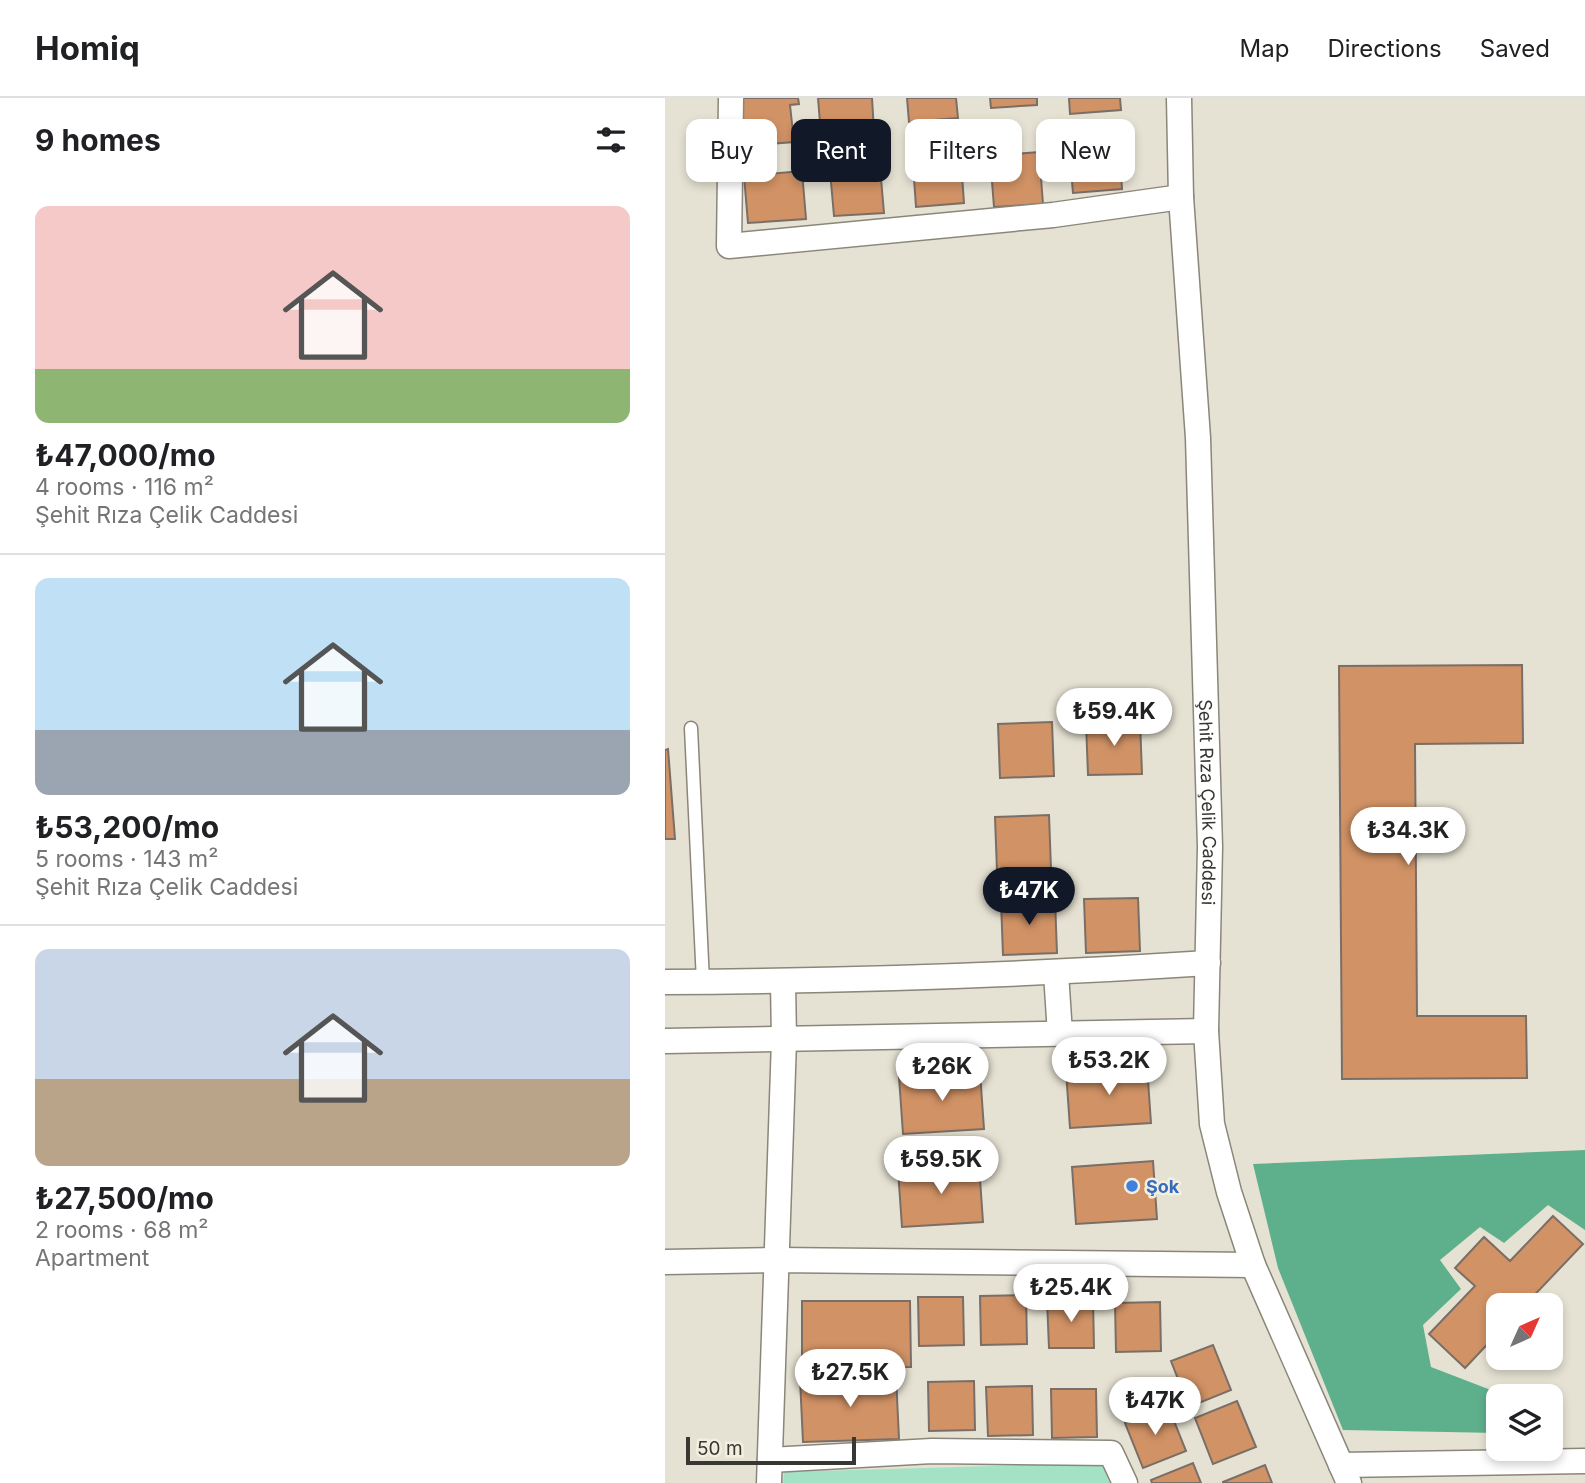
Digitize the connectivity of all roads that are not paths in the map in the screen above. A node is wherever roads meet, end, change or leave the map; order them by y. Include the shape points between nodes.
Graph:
1 (731, 98) edge
2 (1178, 98) edge
3 (1181, 197) junction
4 (691, 728) dead end
5 (1208, 963) junction
6 (1056, 973) junction
7 (665, 982) edge
8 (703, 982) junction
9 (783, 982) junction
10 (1206, 1031) junction
11 (1060, 1034) junction
12 (785, 1040) junction
13 (665, 1041) edge
14 (776, 1259) junction
15 (665, 1262) edge
16 (1253, 1265) junction
17 (1585, 1461) edge
18 (769, 1472) edge
19 (1345, 1474) edge
20 (1125, 1483) edge

1 - 3 street via 729,246 1053,215
2 - 3 street, Şehit Rıza Çelik Caddesi
3 - 5 street, Şehit Rıza Çelik Caddesi via 1199,452 1210,847
4 - 8 lane
5 - 6 street
5 - 10 street, Şehit Rıza Çelik Caddesi
6 - 9 street
6 - 11 street
7 - 8 street
8 - 9 street
9 - 12 street
10 - 11 street
10 - 16 street, Şehit Rıza Çelik Caddesi via 1212,1124
11 - 12 street
12 - 13 street
12 - 14 street
14 - 15 street
14 - 16 street
14 - 18 street
16 - 19 street, Şehit Rıza Çelik Caddesi
17 - 19 street
18 - 20 street via 932,1451 1111,1453

